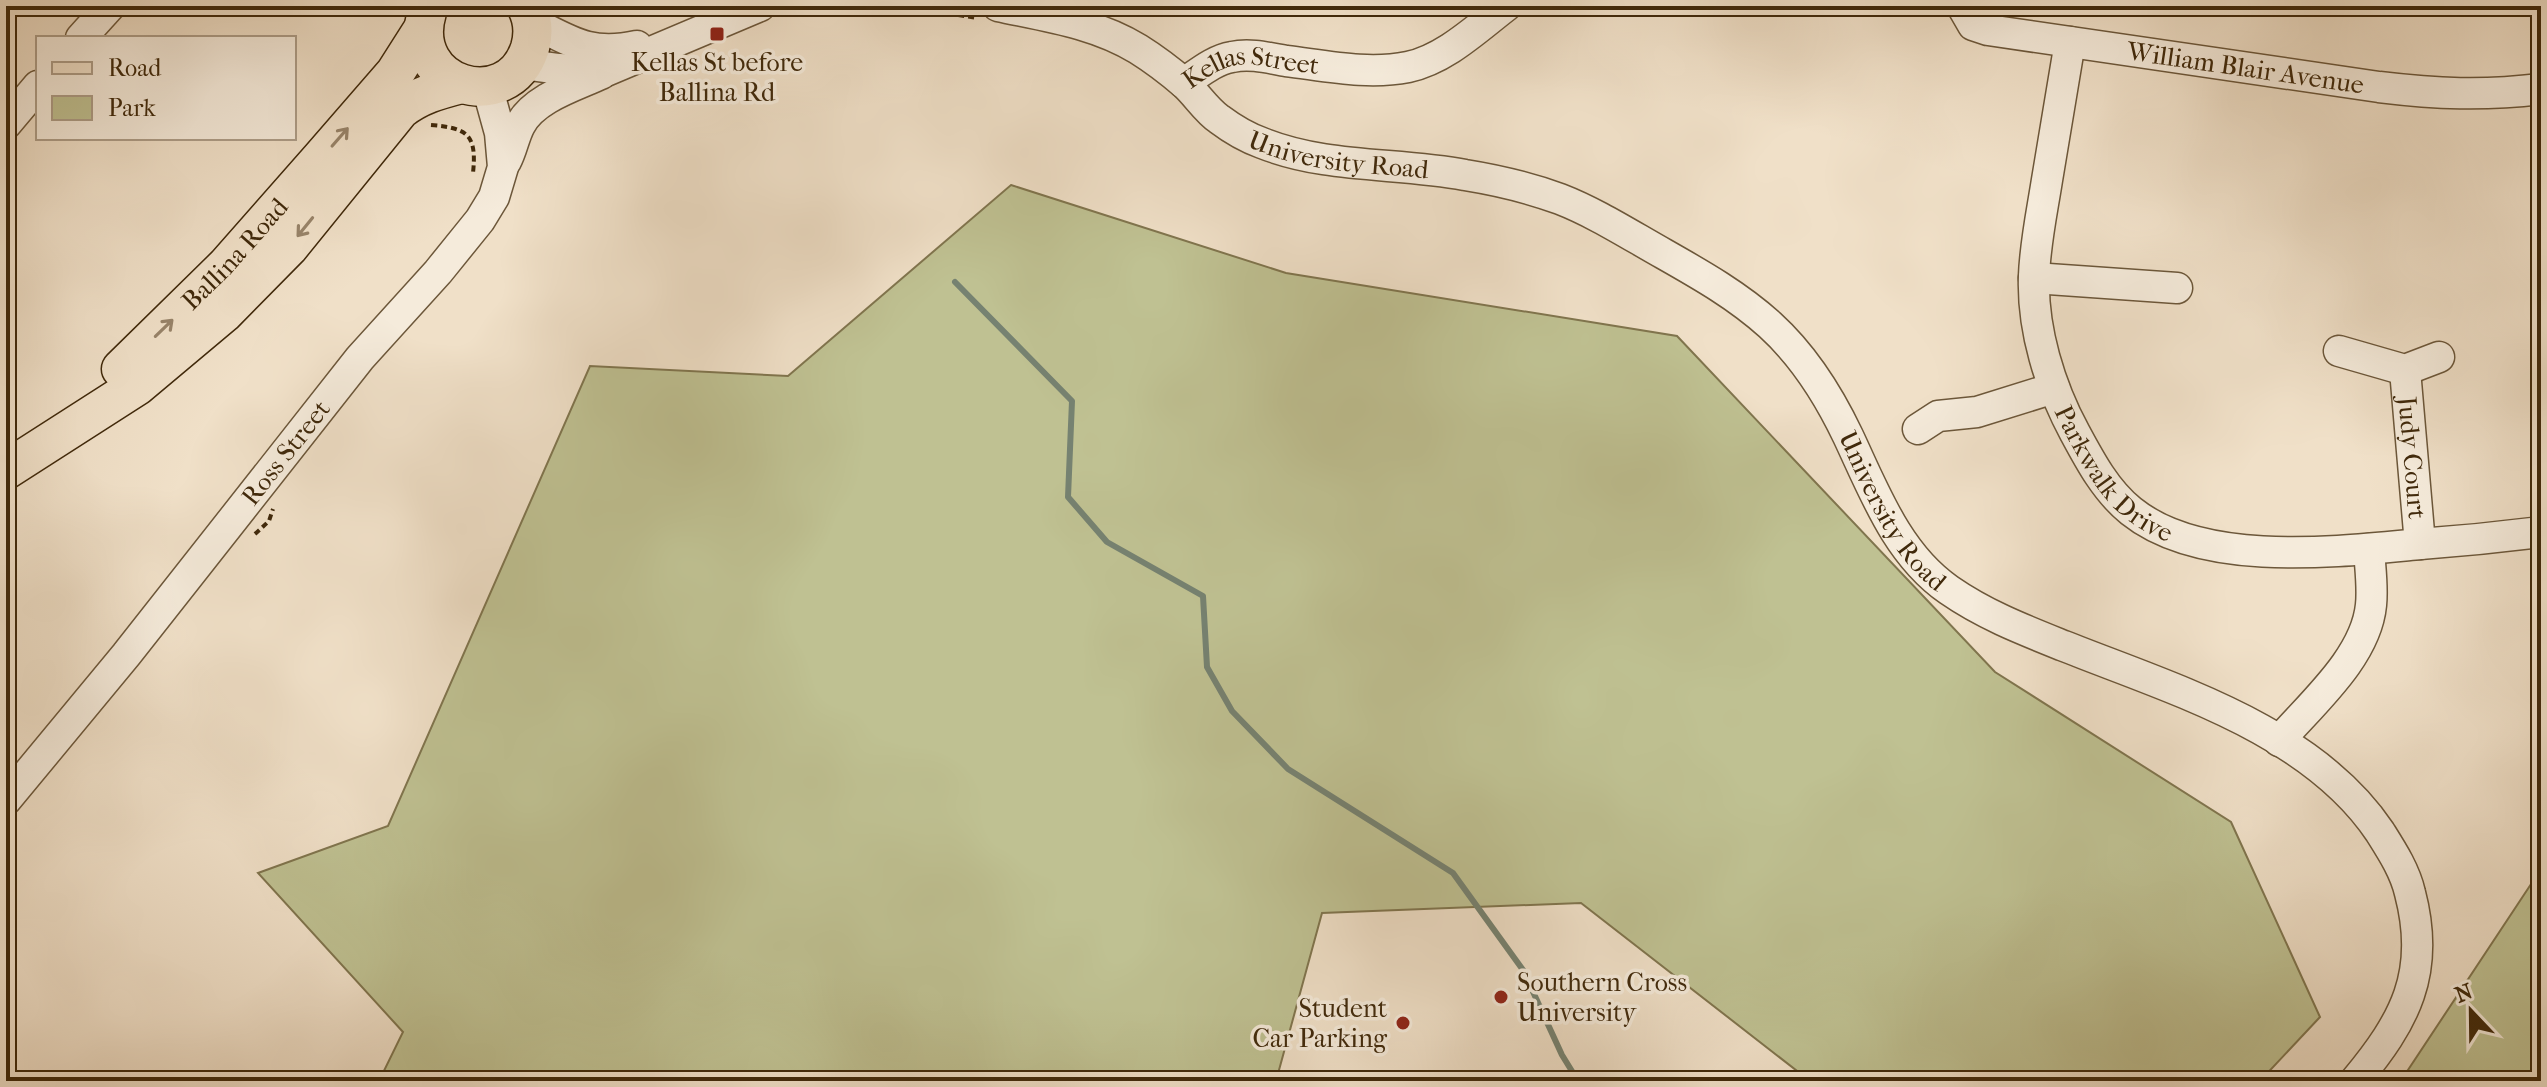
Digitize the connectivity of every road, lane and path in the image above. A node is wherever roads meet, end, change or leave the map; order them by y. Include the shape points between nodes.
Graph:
1 (110, 6) edge
2 (803, 6) edge
3 (899, 6) edge
4 (1506, 6) edge
5 (1962, 6) edge
6 (772, 9) edge
7 (991, 12) edge
8 (529, 14) edge
9 (427, 17) edge
10 (704, 29) junction
11 (83, 36) edge
12 (2070, 42) junction
13 (606, 71) junction
14 (497, 76) junction
15 (1184, 83) junction
16 (36, 88) edge
17 (2541, 89) edge
18 (6, 124) edge
19 (419, 124) dead end
20 (520, 125) junction
21 (503, 167) junction
22 (472, 180) dead end
23 (2034, 278) junction
24 (2177, 288) dead end
25 (2339, 351) dead end
26 (2439, 357) dead end
27 (2405, 370) junction
28 (2054, 388) junction
29 (1918, 429) dead end
30 (15, 464) edge
31 (2541, 532) edge
32 (2420, 544) junction
33 (2369, 549) junction
34 (2279, 741) junction
35 (6, 800) edge
36 (2355, 1081) edge

1 - 11 street
2 - 6 path
3 - 7 path
4 - 15 street, Kellas Street via 1436,57 1410,67 1353,70 1248,55 1213,63
5 - 12 street, William Blair Avenue via 1979,28
6 - 10 street
7 - 15 street, Kellas Street via 1081,24 1135,47
8 - 10 street via 574,43 599,51
8 - 14 main road via 532,40
9 - 14 main road via 425,45 445,76
30 -> 9 main road, Ballina Road via 226,266 383,87
10 - 13 street
12 - 17 street, William Blair Avenue via 2443,95
12 - 23 street, Parkwalk Drive
13 - 14 street via 559,69
13 - 20 street via 544,102
14 - 20 street via 522,106
14 - 21 street, Ross Street
14 -> 30 main road, Ballina Road via 422,96 395,115 289,247 224,313 137,386
15 - 34 street, University Road via 1219,119 1260,142 1314,158 1462,174 1560,199 1705,277 1774,328 1803,362 1829,398 1889,522 1943,586 2012,625 2208,704
16 - 18 street
19 - 22 path via 455,127 470,137
20 - 21 street
21 - 35 street, Ross Street via 480,220 360,358
23 - 24 street
23 - 28 street, Parkwalk Drive
25 - 27 street, Judy Court
26 - 27 street, Judy Court
27 - 32 street, Judy Court
28 - 29 street via 1977,412 1938,416
28 - 33 street, Parkwalk Drive via 2107,487 2132,512 2167,533 2260,552
31 - 32 street, Parkwalk Drive
32 - 33 street, Parkwalk Drive
33 - 34 street via 2371,605 2363,635 2350,659
34 - 36 street, University Road via 2343,788 2371,818 2407,879 2416,915 2418,953 2400,1021

